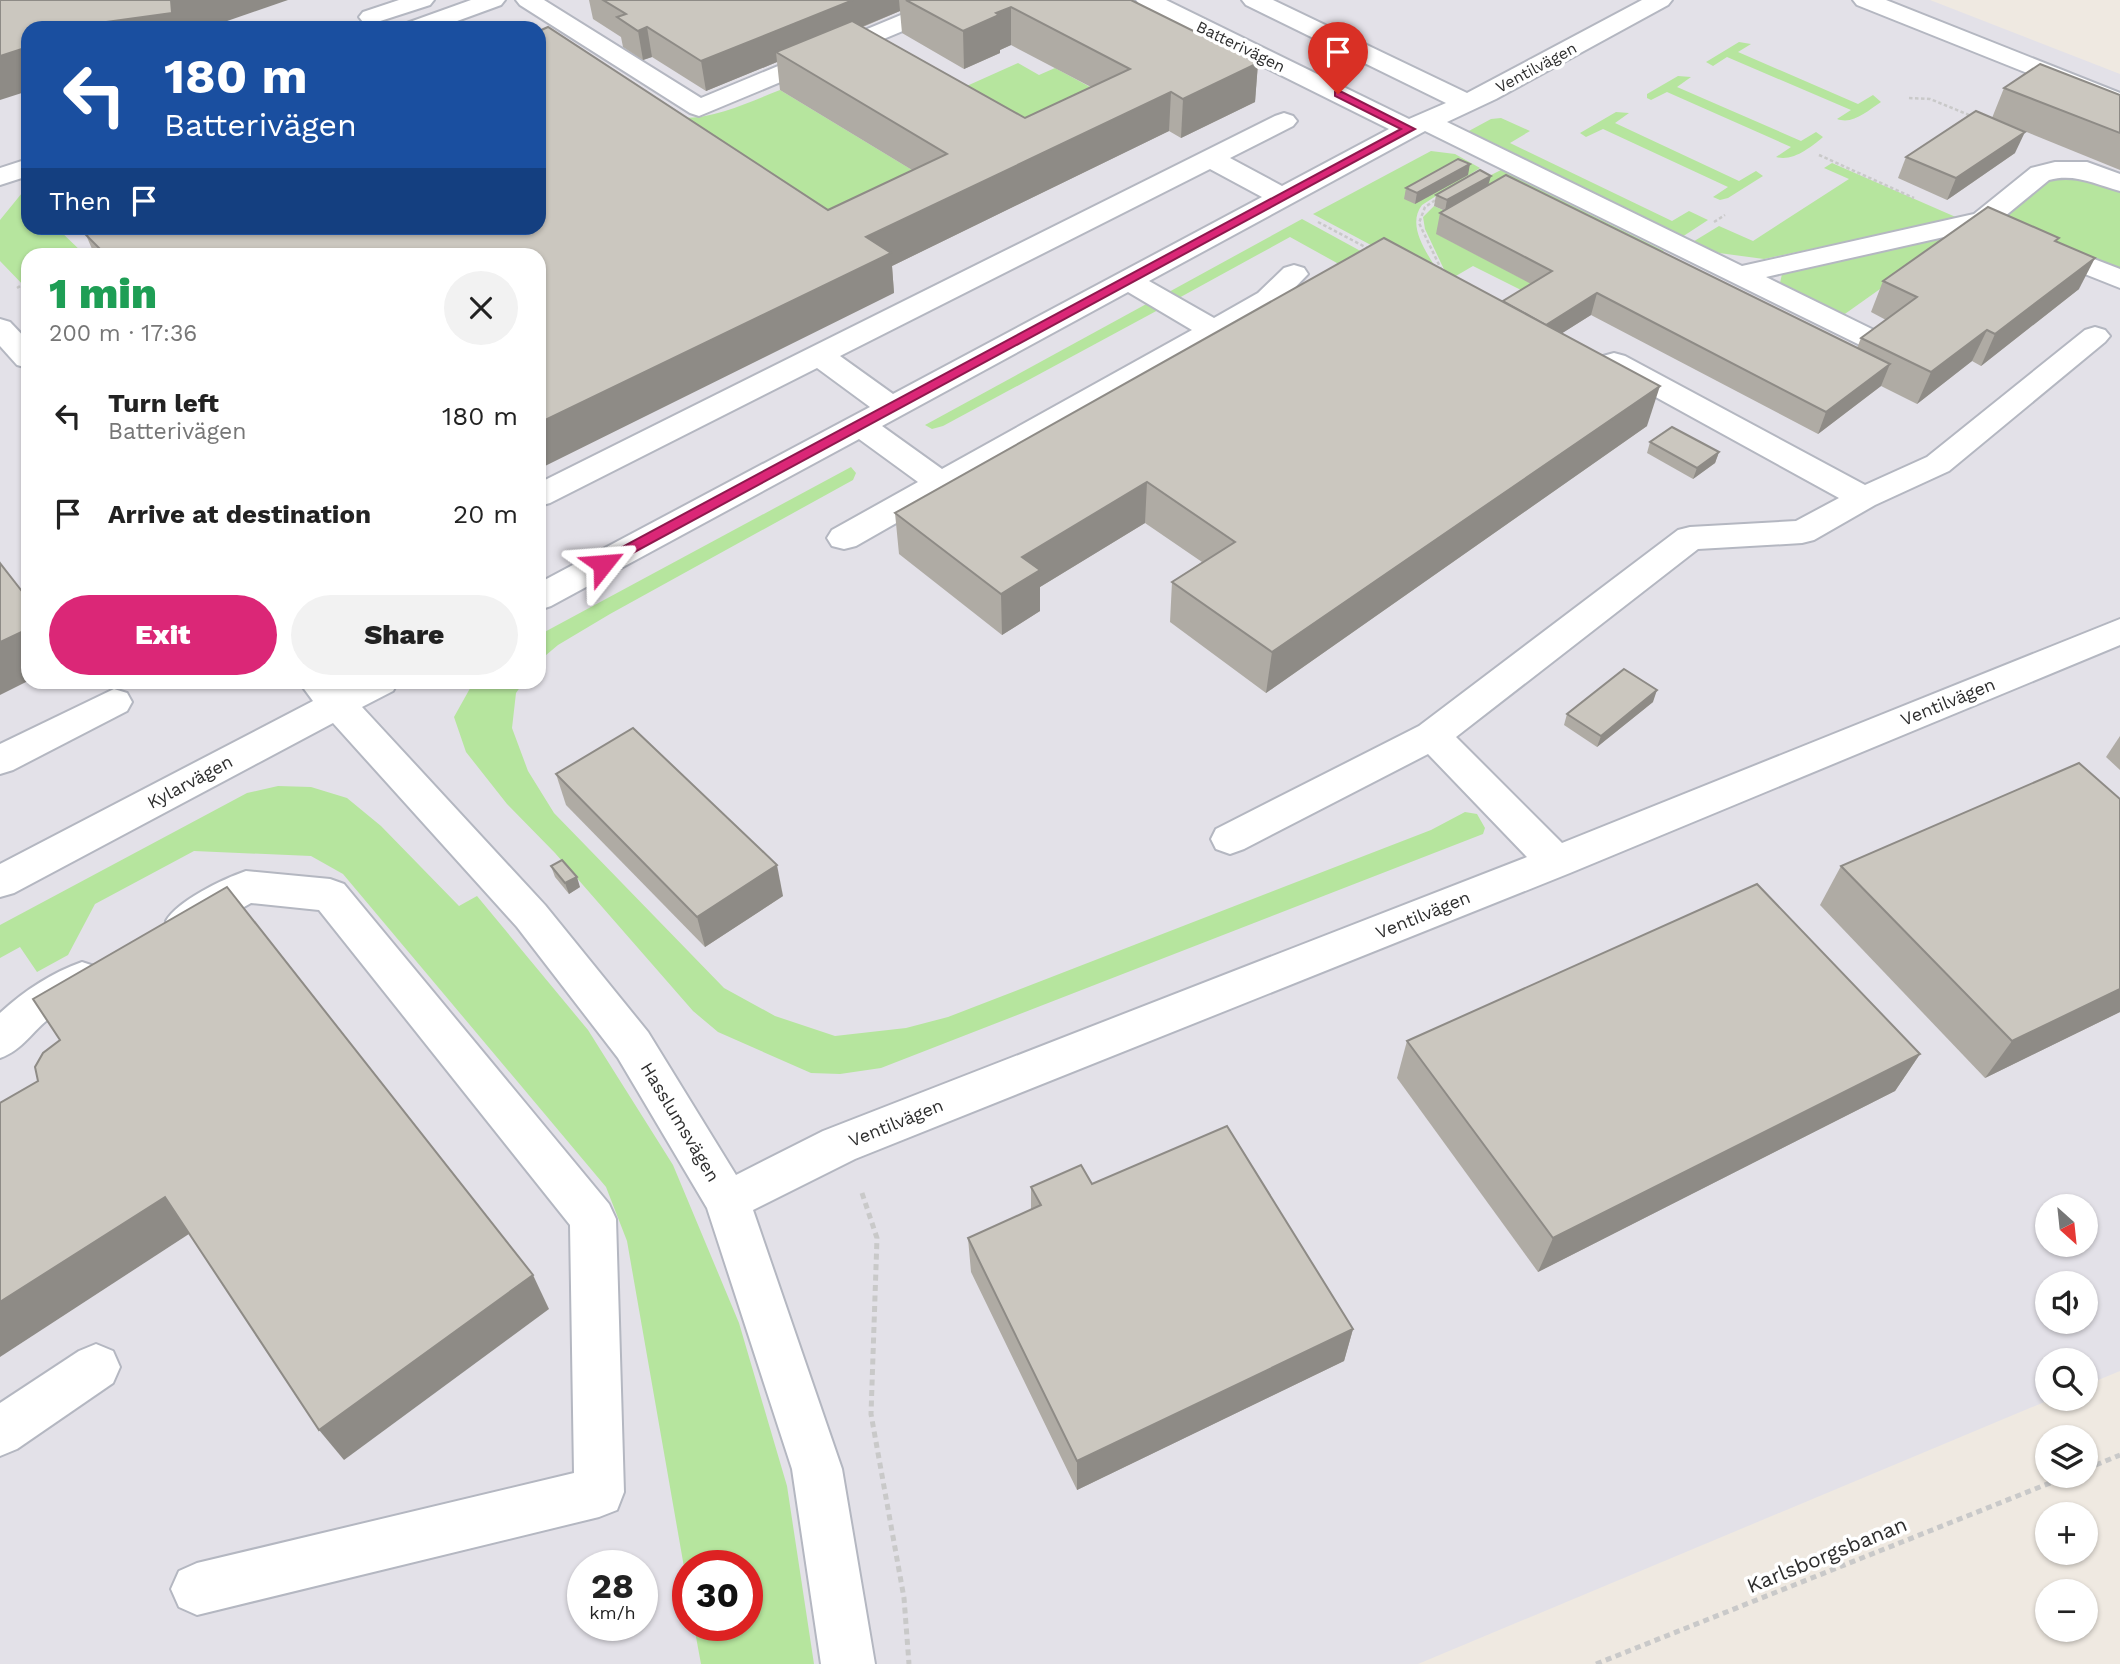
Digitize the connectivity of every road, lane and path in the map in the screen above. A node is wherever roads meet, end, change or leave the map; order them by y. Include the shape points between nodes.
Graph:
1 (422, 0) edge
2 (493, 0) edge
3 (528, 0) edge
4 (957, 0) edge
5 (1149, 0) edge
6 (1660, 0) edge
7 (1865, 0) edge
8 (1262, 1) edge
9 (368, 17) edge
10 (434, 21) edge
11 (1909, 98) dead end
12 (2120, 102) edge
13 (1467, 103) junction
14 (1981, 120) edge
15 (1284, 121) dead end
16 (1418, 126) junction
17 (1819, 155) dead end
18 (1210, 158) junction
19 (1505, 161) junction
20 (21, 170) edge
21 (0, 177) edge
22 (2120, 183) edge
23 (1283, 198) junction
24 (1317, 221) dead end
25 (1995, 228) junction
26 (1377, 253) edge
27 (1294, 274) dead end
28 (1738, 275) junction
29 (1446, 279) edge
30 (2120, 279) edge
31 (1129, 281) junction
32 (21, 285) edge
33 (17, 288) dead end
34 (0, 328) edge
35 (1214, 330) junction
36 (2095, 336) dead end
37 (1872, 341) edge
38 (1584, 346) edge
39 (21, 351) edge
40 (819, 355) junction
41 (892, 408) junction
42 (860, 425) junction
43 (942, 484) junction
44 (546, 492) edge
45 (1864, 498) junction
46 (844, 538) dead end
47 (546, 585) edge
48 (2120, 631) edge
49 (349, 689) edge
50 (327, 694) edge
51 (114, 702) dead end
52 (1432, 736) junction
53 (0, 760) edge
54 (1230, 839) dead end
55 (1556, 862) junction
56 (0, 882) edge
57 (0, 1040) edge
58 (862, 1193) dead end
59 (727, 1200) junction
60 (96, 1367) dead end
61 (0, 1432) edge
62 (2120, 1455) edge
63 (2098, 1464) edge
64 (2037, 1488) edge
65 (197, 1589) dead end
66 (849, 1664) edge
67 (909, 1664) edge
68 (1596, 1664) edge

1 - 9 street
2 - 10 street
3 - 4 street via 698,108
5 - 16 street, Batterivägen
6 - 13 street, Ventilvägen
7 - 12 street
8 - 13 street
11 - 14 path via 1930,99
13 - 16 street, Ventilvägen
15 - 18 street
16 - 19 street, Batterivägen
16 - 23 street
17 - 25 path
18 - 23 street
18 - 40 street
19 - 28 street, Batterivägen
19 - 29 path via 1428,204 1419,217
20 - 21 street
22 - 25 street via 2087,170 2040,174
23 - 31 street
24 - 26 path
25 - 28 street
25 - 30 street
27 - 35 street via 1268,299
28 - 37 street, Batterivägen
31 - 35 street
31 - 41 street
32 - 33 path
34 - 39 street
35 - 43 street
36 - 45 street via 1938,464
38 - 45 street
40 - 41 street
40 - 44 street
41 - 42 street
42 - 43 street
42 - 47 street
43 - 46 street
45 - 52 street via 1802,532 1690,538
48 - 55 street, Ventilvägen
49 - 50 street, Kylarvägen
50 - 56 street, Kylarvägen
50 - 59 street, Hasslumsvägen via 531,916 633,1045
51 - 53 street
52 - 54 street
52 - 55 street
55 - 59 street, Ventilvägen via 839,1145
57 - 65 street via 36,1005 246,887 330,895 593,1219 599,1492
58 - 67 path via 877,1238 871,1413 904,1598
59 - 66 street, Hasslumsvägen via 817,1469
60 - 61 street
62 - 63 path
64 - 68 path, Karlsborgsbanan

